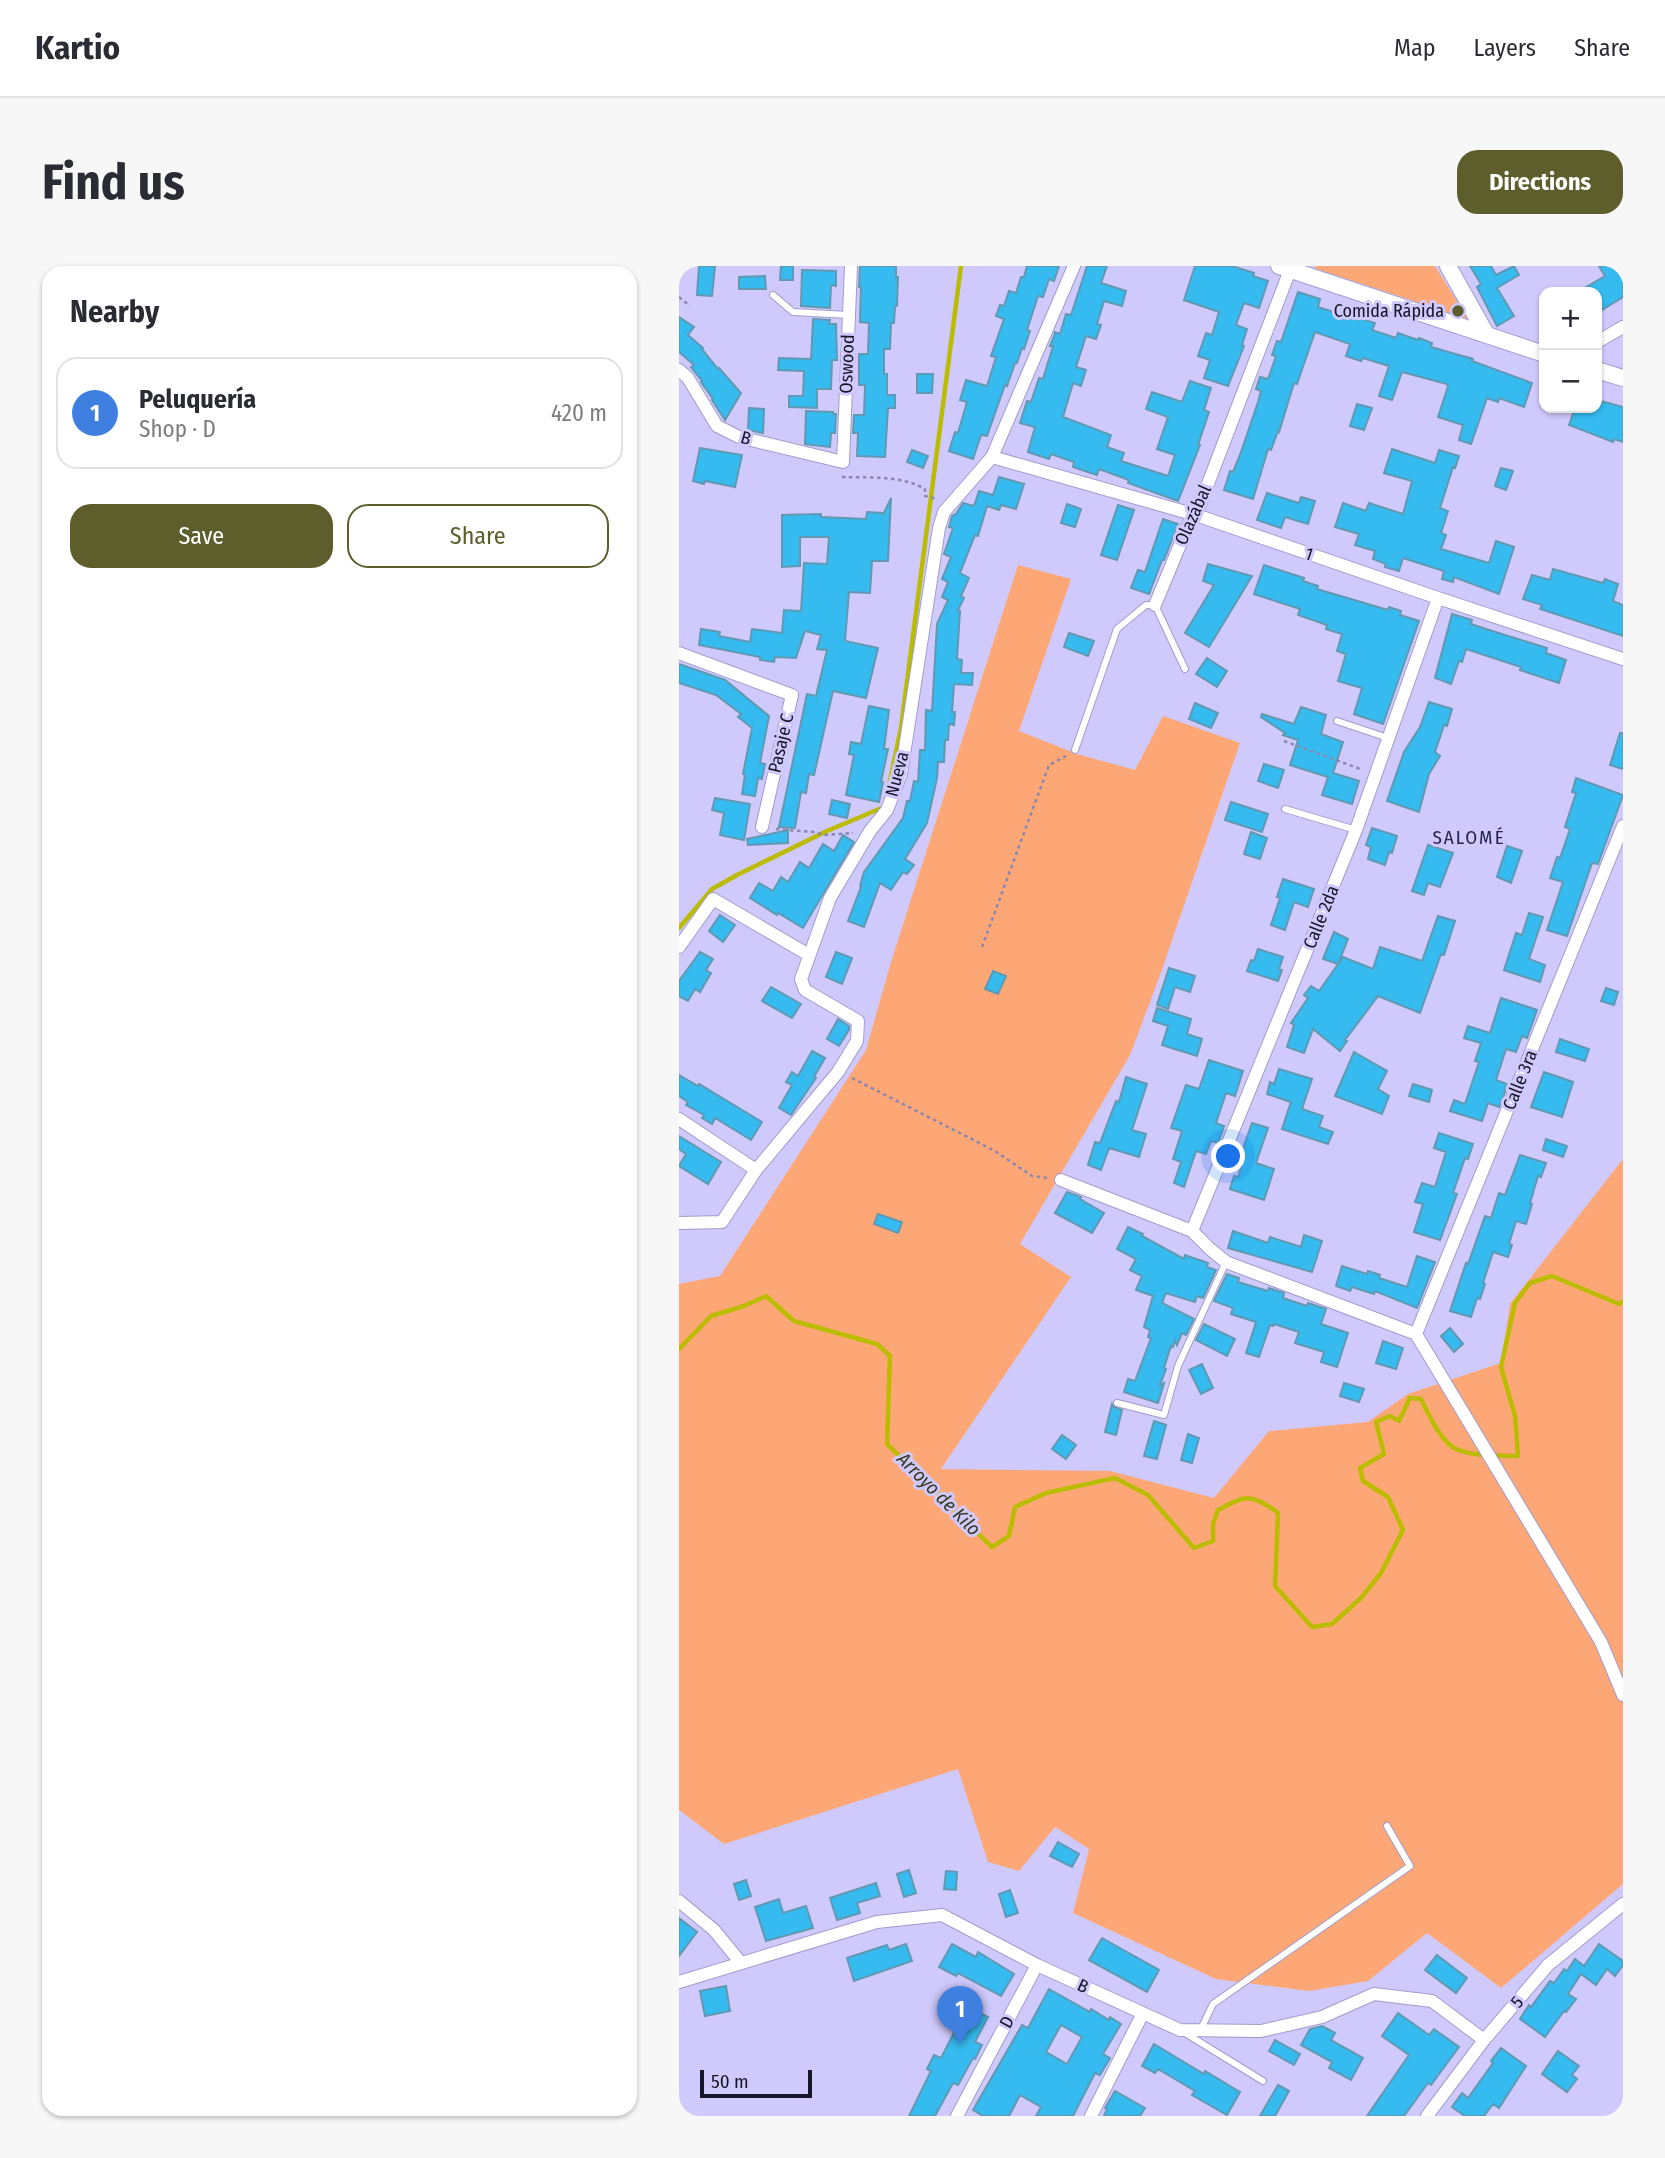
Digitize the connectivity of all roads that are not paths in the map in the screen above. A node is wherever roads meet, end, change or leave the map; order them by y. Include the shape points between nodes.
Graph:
1 (851, 266) edge
2 (1074, 266) edge
3 (1448, 266) edge
4 (1289, 267) edge
5 (773, 296) dead end
6 (849, 315) junction
7 (1623, 327) edge
8 (1486, 334) junction
9 (1602, 339) edge
10 (1539, 352) edge
11 (679, 370) edge
12 (1602, 372) edge
13 (1623, 378) edge
14 (992, 457) junction
15 (843, 462) joint
16 (1196, 515) junction
17 (1438, 598) junction
18 (1155, 605) junction
19 (679, 653) edge
20 (1623, 659) edge
21 (1185, 668) dead end
22 (1337, 720) dead end
23 (1388, 738) junction
24 (1075, 750) road end
25 (1285, 809) dead end
26 (1623, 826) edge
27 (762, 827) road end
28 (1356, 830) junction
29 (679, 947) edge
30 (809, 955) junction
31 (679, 1119) edge
32 (756, 1170) junction
33 (1061, 1180) road end
34 (679, 1223) edge
35 (1192, 1231) junction
36 (1226, 1262) junction
37 (1416, 1334) junction
38 (1117, 1403) dead end
39 (1623, 1695) edge
40 (1387, 1826) dead end
41 (679, 1901) edge
42 (1623, 1904) edge
43 (741, 1963) junction
44 (1037, 1965) junction
45 (679, 1982) edge
46 (1143, 2013) junction
47 (1180, 2031) junction
48 (1200, 2031) junction
49 (1484, 2040) junction
50 (1263, 2081) dead end
51 (957, 2116) edge
52 (1091, 2116) edge
53 (1427, 2116) edge

1 - 6 street, Oswood
2 - 14 street, Nueva
3 - 8 street
4 - 8 street
4 - 16 street, Olazábal
5 - 6 lane via 793,312
6 - 15 street, Oswood
7 - 9 street
8 - 10 street
11 - 15 street, B via 717,426 739,437
12 - 13 street
14 - 16 street, 1
14 - 30 street, Nueva via 944,512 901,774 887,810 830,898
16 - 17 street, 1
16 - 18 street, Olazábal
17 - 20 street, 1
17 - 23 street, Calle 2da
18 - 21 lane
18 - 24 lane via 1146,605 1117,629
19 - 27 street, Pasaje C via 793,695
22 - 23 lane
23 - 28 street, Calle 2da
25 - 28 lane
26 - 37 street, Calle 3ra
28 - 35 street, Calle 2da
29 - 30 street via 713,899
30 - 32 street, Nueva via 801,979 805,990 858,1021 857,1041 838,1073
31 - 32 street
32 - 34 street, Nueva via 722,1222
33 - 35 street
35 - 36 street
36 - 37 street
36 - 38 lane via 1178,1366 1164,1415
37 - 39 street via 1601,1642
40 - 48 lane via 1410,1866 1213,2004
41 - 43 street via 715,1930
42 - 49 street, 5 via 1548,1965
43 - 44 street, B via 877,1922 942,1915
43 - 45 street, B
44 - 46 street, B
44 - 51 street, D
46 - 47 street, B
46 - 52 street
47 - 48 street, B
47 - 50 lane
48 - 49 street, B via 1261,2031 1322,2017 1374,1994 1432,2001
49 - 53 street, 5

